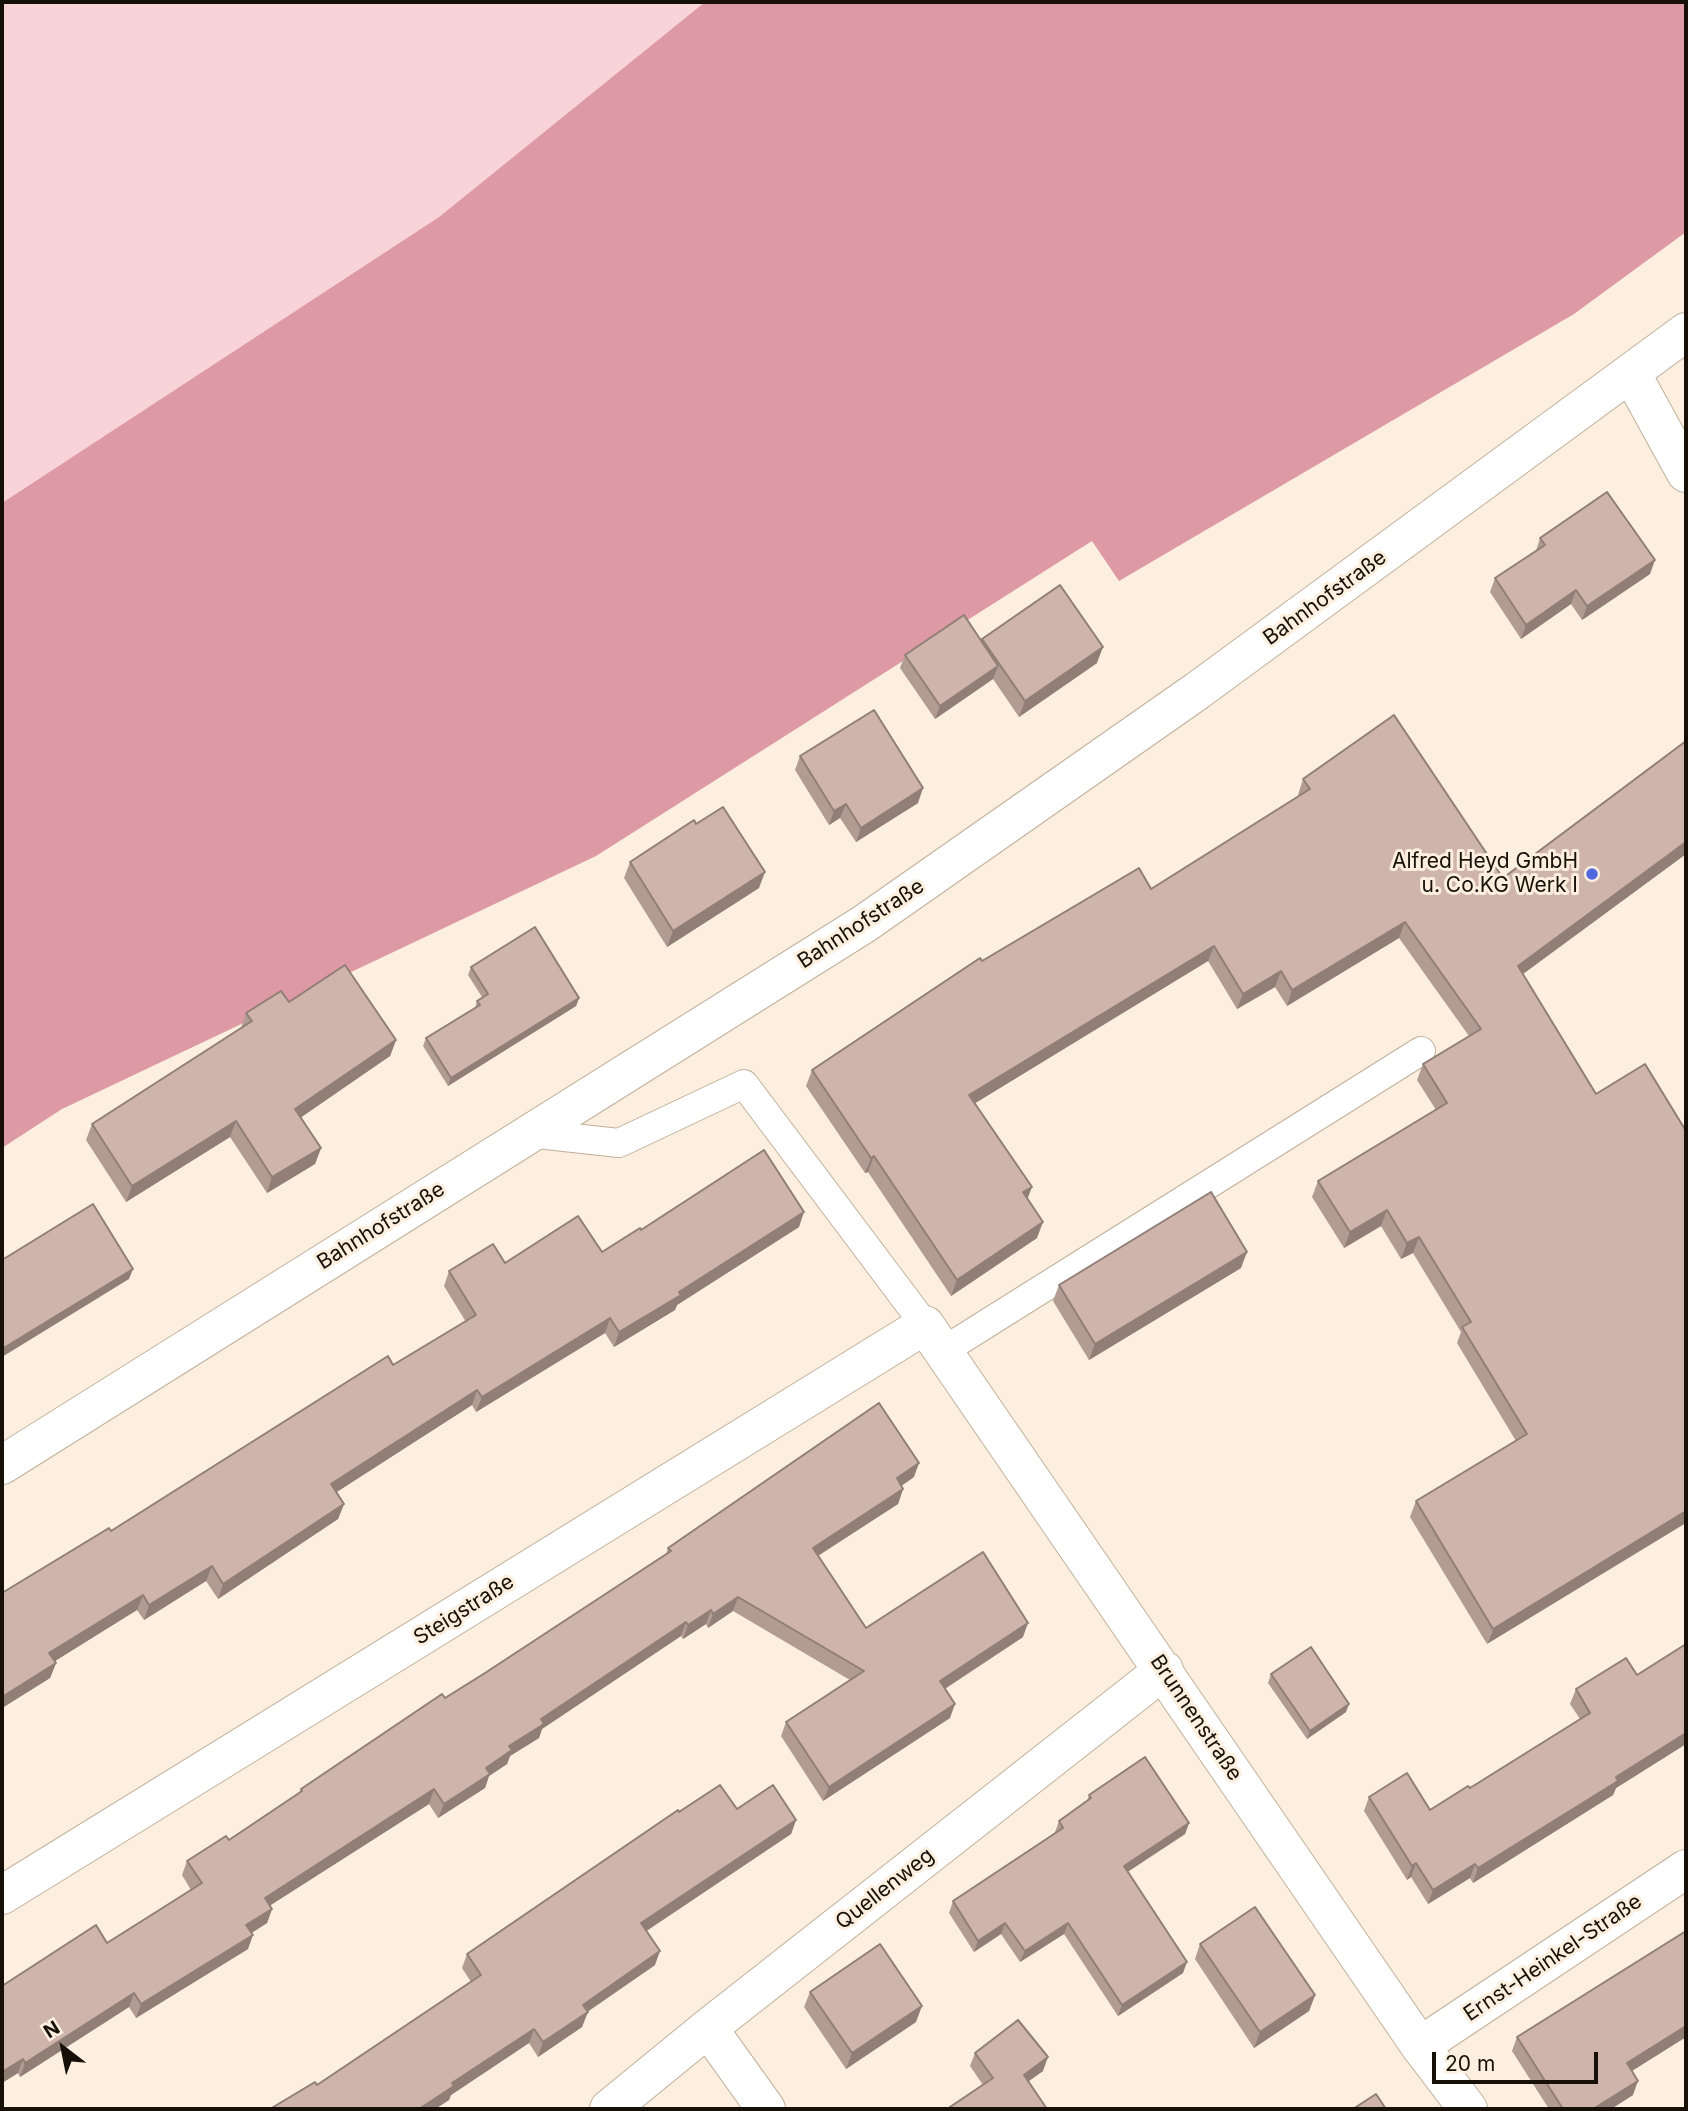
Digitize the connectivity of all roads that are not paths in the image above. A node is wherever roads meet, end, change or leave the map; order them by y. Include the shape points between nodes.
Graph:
1 (1686, 332) edge
2 (1631, 373) junction
3 (1686, 473) edge
4 (1421, 1051) dead end
5 (528, 1133) junction
6 (934, 1338) junction
7 (2, 1465) edge
8 (1164, 1670) junction
9 (1686, 1869) edge
10 (2, 1895) edge
11 (708, 2028) junction
12 (1420, 2046) junction
13 (609, 2109) edge
14 (766, 2109) edge
15 (1468, 2109) edge

1 - 2 street, Bahnhofstraße
2 - 3 street
2 - 5 street, Bahnhofstraße via 1198,691 864,924
4 - 6 lane
5 - 6 lane via 620,1143 744,1084
5 - 7 street, Bahnhofstraße
6 - 8 street, Brunnenstraße
6 - 10 street, Steigstraße
8 - 11 street, Quellenweg
8 - 12 street, Brunnenstraße
9 - 12 street, Ernst-Heinkel-Straße
11 - 13 street, Quellenweg
11 - 14 street
12 - 15 street, Brunnenstraße

